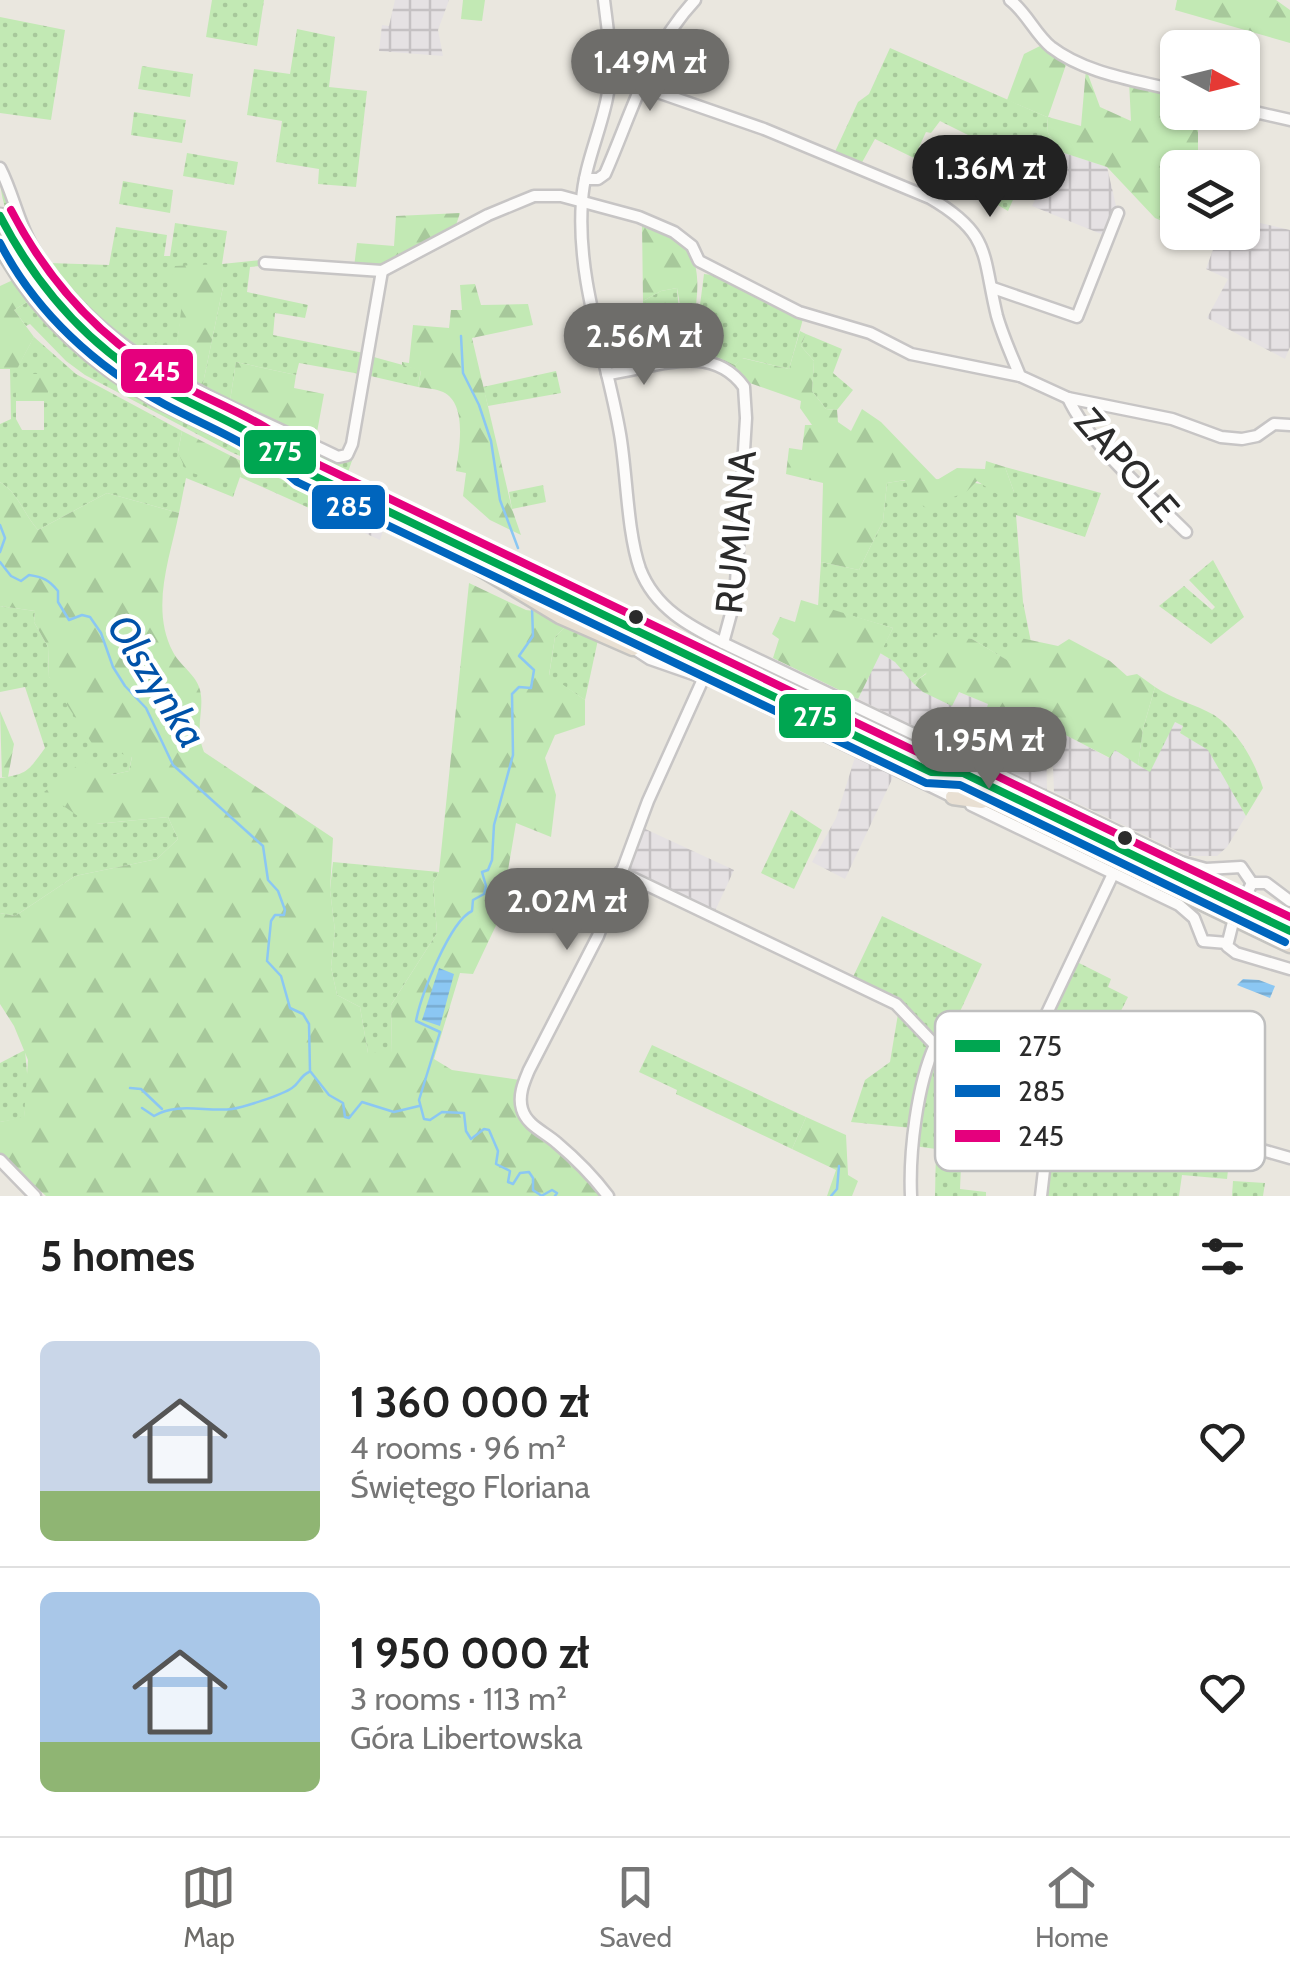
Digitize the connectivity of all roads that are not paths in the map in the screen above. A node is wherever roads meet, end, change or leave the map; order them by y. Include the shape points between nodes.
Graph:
1 (604, 0) edge
2 (695, 0) edge
3 (1010, 0) edge
4 (612, 50) junction
5 (640, 86) junction
6 (1160, 86) edge
7 (1260, 113) edge
8 (1290, 120) edge
9 (0, 168) edge
10 (585, 179) junction
11 (582, 202) junction
12 (1118, 213) dead end
13 (0, 216) edge
14 (0, 244) edge
15 (264, 263) dead end
16 (382, 271) junction
17 (992, 288) junction
18 (607, 374) junction
19 (1020, 376) junction
20 (1068, 398) junction
21 (1290, 425) edge
22 (304, 471) junction
23 (354, 495) junction
24 (1186, 532) dead end
25 (724, 643) junction
26 (633, 648) joint
27 (704, 677) junction
28 (931, 772) junction
29 (953, 796) joint
30 (996, 803) junction
31 (971, 805) dead end
32 (620, 872) junction
33 (1113, 874) junction
34 (1252, 883) junction
35 (1290, 900) edge
36 (1238, 912) junction
37 (1290, 930) edge
38 (1227, 943) junction
39 (1290, 945) edge
40 (1290, 969) edge
41 (1048, 1011) edge
42 (935, 1045) joint
43 (1265, 1151) edge
44 (1290, 1158) edge
45 (0, 1160) edge
46 (1044, 1171) edge
47 (35, 1196) edge
48 (608, 1196) edge
49 (911, 1196) edge
50 (1041, 1196) edge

1 - 4 street
2 - 5 street via 673,23
3 - 6 street via 1050,46 1088,68
4 - 5 street via 640,74
4 - 10 street
5 - 10 street via 605,174
5 - 17 street via 764,128 930,198 975,233
7 - 8 street
9 - 16 street via 23,229 48,270 118,344 188,386 338,457 352,444
10 - 11 street
11 - 16 street via 534,196
11 - 18 street via 587,286
11 - 19 street via 674,232 699,260 799,312 870,333 928,360
12 - 17 street via 1076,316
13 - 22 highway via 32,274 94,342 153,384 272,443
14 - 22 highway via 51,318 102,365 169,406
15 - 16 street
17 - 19 street
18 - 25 street via 641,570 673,615
18 - 25 street, RUMIANA via 676,358 729,372 744,387 735,593
19 - 20 street
20 - 21 street via 1133,409 1227,438
20 - 24 street, ZAPOLE via 1124,470
22 - 23 highway
23 - 26 highway via 375,517
23 - 28 highway
25 - 34 street via 1178,860 1240,867
26 - 27 street
27 - 29 street
27 - 32 street
28 - 30 highway
28 - 36 highway via 963,773
29 - 30 highway
30 - 36 highway
31 - 33 street
32 - 42 street via 896,1004
32 - 48 street via 598,936 521,1100 530,1123
33 - 38 street via 1186,909 1205,943
33 - 41 street
34 - 35 street via 1266,883
34 - 36 street
36 - 37 highway
36 - 38 street
36 - 39 highway
38 - 40 street via 1236,953
42 - 49 street via 911,1163
43 - 44 street
45 - 47 street
46 - 50 street

